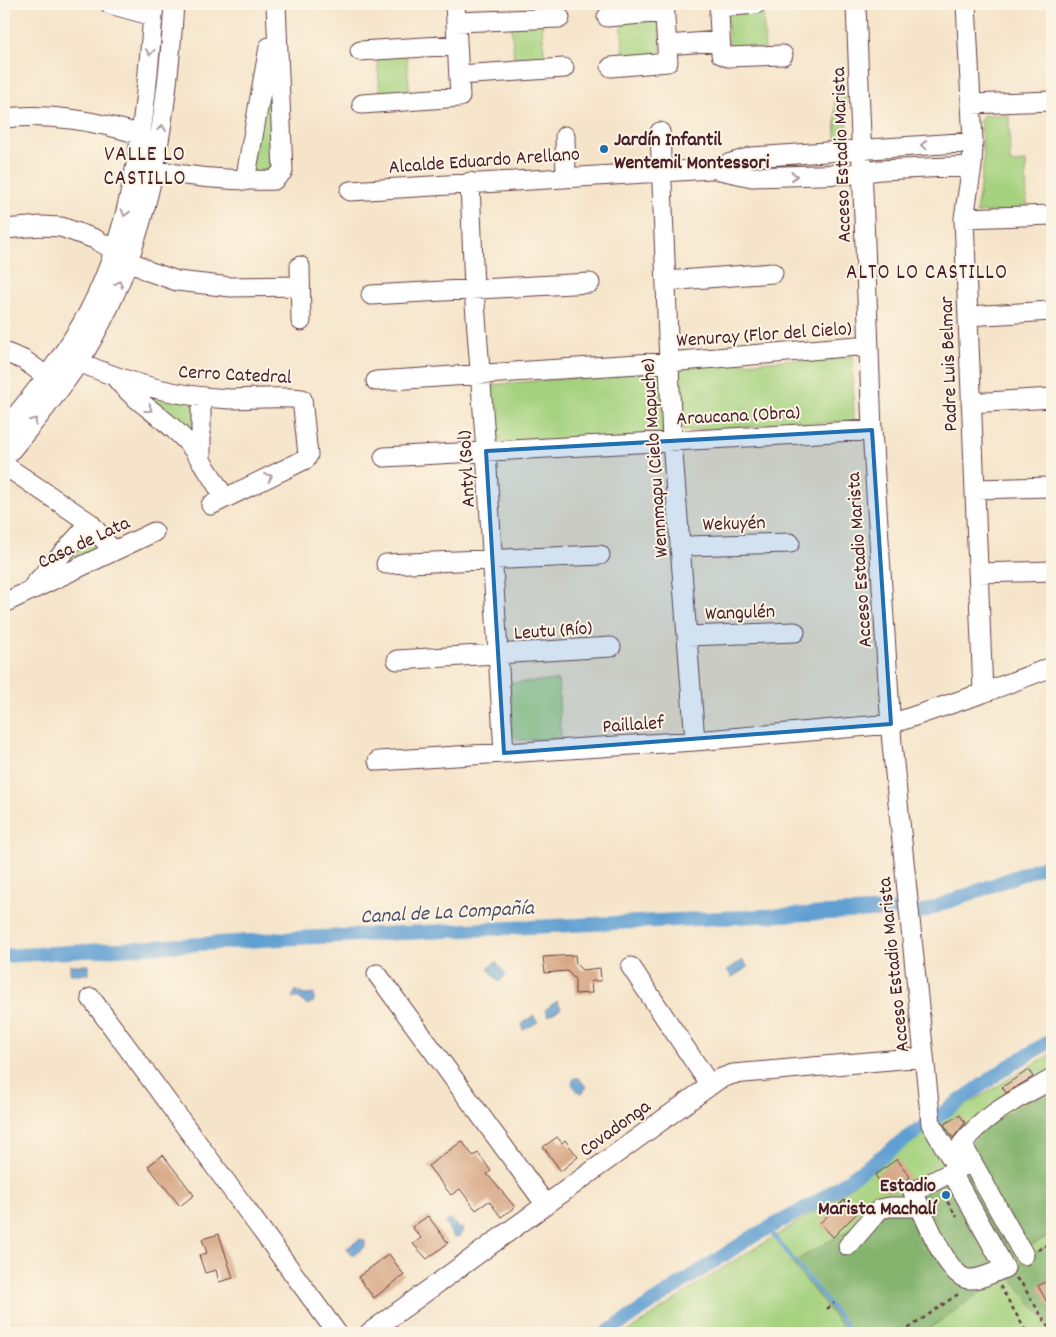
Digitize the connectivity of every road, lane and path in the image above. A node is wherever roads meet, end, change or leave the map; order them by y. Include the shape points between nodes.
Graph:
1 (110, 4) edge
2 (174, 4) edge
3 (275, 4) edge
4 (756, 4) edge
5 (856, 4) edge
6 (966, 4) edge
7 (665, 8) edge
8 (153, 10) edge
9 (455, 13) edge
10 (607, 17) dead end
11 (560, 18) dead end
12 (720, 41) junction
13 (457, 45) junction
14 (360, 51) dead end
15 (667, 54) junction
16 (782, 55) dead end
17 (610, 67) dead end
18 (564, 68) dead end
19 (459, 75) junction
20 (1052, 101) edge
21 (362, 104) dead end
22 (972, 104) junction
23 (4, 118) edge
24 (660, 132) dead end
25 (142, 135) junction
26 (566, 136) dead end
27 (973, 142) junction
28 (863, 149) junction
29 (972, 166) junction
30 (711, 168) junction
31 (154, 170) junction
32 (661, 171) junction
33 (864, 172) junction
34 (566, 176) junction
35 (245, 180) junction
36 (470, 182) junction
37 (350, 191) dead end
38 (1052, 215) edge
39 (964, 218) junction
40 (4, 229) edge
41 (121, 256) junction
42 (300, 266) dead end
43 (773, 273) dead end
44 (666, 281) junction
45 (590, 283) dead end
46 (300, 286) junction
47 (474, 290) junction
48 (371, 295) dead end
49 (1052, 311) edge
50 (968, 316) junction
51 (301, 321) dead end
52 (869, 350) junction
53 (4, 352) edge
54 (79, 362) junction
55 (668, 362) junction
56 (482, 375) junction
57 (46, 376) junction
58 (114, 376) junction
59 (376, 381) dead end
60 (201, 397) junction
61 (1052, 398) edge
62 (971, 403) junction
63 (4, 430) edge
64 (872, 430) junction
65 (672, 440) junction
66 (486, 451) junction
67 (384, 457) dead end
68 (4, 459) edge
69 (201, 461) junction
70 (4, 465) edge
71 (1052, 487) edge
72 (975, 489) junction
73 (90, 523) junction
74 (154, 532) dead end
75 (790, 542) dead end
76 (113, 551) junction
77 (681, 551) junction
78 (600, 555) dead end
79 (492, 560) junction
80 (386, 564) dead end
81 (1052, 571) edge
82 (978, 573) junction
83 (29, 591) junction
84 (4, 603) edge
85 (796, 632) dead end
86 (687, 636) junction
87 (611, 647) dead end
88 (498, 655) junction
89 (397, 660) dead end
90 (1052, 666) edge
91 (983, 693) junction
92 (891, 724) junction
93 (695, 741) junction
94 (504, 753) junction
95 (378, 761) dead end
96 (631, 967) dead end
97 (377, 974) dead end
98 (92, 998) dead end
99 (924, 1057) junction
100 (1052, 1079) edge
101 (710, 1085) junction
102 (960, 1167) junction
103 (546, 1205) junction
104 (920, 1207) junction
105 (848, 1246) dead end
106 (1024, 1254) dead end
107 (1005, 1268) junction
108 (962, 1292) dead end
109 (834, 1303) dead end
110 (828, 1308) dead end
111 (337, 1333) edge
112 (369, 1333) edge
113 (902, 1333) edge
114 (1052, 1333) edge

1 - 8 street
31 -> 2 street via 167,94
3 - 35 street
3 - 35 street via 283,171 274,180
4 - 12 street via 720,7
5 - 28 street, Acceso Estadio Marista
6 - 22 street, Padre Luis Belmar
7 - 10 street
7 - 15 street
8 -> 25 street
9 - 11 street
9 - 13 street
12 - 15 street
12 - 16 street via 724,57
13 - 14 street
13 - 19 street
15 - 17 street
18 - 19 street
19 - 21 street via 460,97
20 - 22 street
22 - 27 street, Padre Luis Belmar
23 - 25 street via 88,120
24 - 32 street, Wennmapu (Cielo Mapuche)
25 -> 41 street
26 - 34 street
27 -> 28 street, Alcalde Eduardo Arellano
27 - 29 street, Padre Luis Belmar
28 - 30 street, Alcalde Eduardo Arellano via 751,157
28 - 33 street, Acceso Estadio Marista
29 - 33 street, Alcalde Eduardo Arellano
29 - 39 street, Padre Luis Belmar
30 - 32 street, Alcalde Eduardo Arellano
30 -> 33 street, Alcalde Eduardo Arellano via 752,177
31 - 35 street via 192,178
31 - 41 street via 140,229
32 - 34 street, Alcalde Eduardo Arellano
32 - 44 street, Wennmapu (Cielo Mapuche)
33 - 52 street, Acceso Estadio Marista
34 - 36 street, Alcalde Eduardo Arellano
36 - 37 street, Alcalde Eduardo Arellano
36 - 47 street, Antyl (Sol)
38 - 39 street
39 - 50 street, Padre Luis Belmar
40 - 41 street via 61,227 95,239
41 - 46 street via 148,271 177,281 231,287
54 -> 41 street via 101,324
41 - 57 street via 70,344
42 - 46 street
43 - 44 street
44 - 55 street, Wennmapu (Cielo Mapuche)
45 - 47 street
46 - 51 street
47 - 48 street
47 - 56 street, Antyl (Sol)
49 - 50 street
50 - 62 street, Padre Luis Belmar
52 - 55 street, Wenuray (Flor del Cielo) via 857,346
52 - 64 street, Acceso Estadio Marista
53 - 57 street via 24,360
54 - 58 street, Cerro Catedral
68 -> 54 street
55 - 56 street, Wenuray (Flor del Cielo)
55 - 65 street, Wennmapu (Cielo Mapuche)
56 - 59 street, Wenuray (Flor del Cielo)
56 - 66 street, Antyl (Sol)
57 - 63 street
58 - 60 street, Cerro Catedral via 152,388
58 -> 69 street via 130,395 177,431
60 - 69 street
69 -> 60 street, Cerro Catedral via 218,501 306,459 308,455 302,400
61 - 62 street
62 - 72 street, Padre Luis Belmar
64 - 65 street, Araucana (Obra)
64 - 92 street, Acceso Estadio Marista
65 - 66 street, Araucana (Obra)
65 - 77 street, Wennmapu (Cielo Mapuche)
66 - 67 street, Araucana (Obra)
66 - 79 street, Antyl (Sol)
70 - 73 street
71 - 72 street
72 - 82 street, Padre Luis Belmar
73 - 76 street
73 - 83 street
74 - 76 street, Casa de Lata
75 - 77 street, Wekuyén via 688,546
76 - 83 street, Casa de Lata
77 - 86 street, Wennmapu (Cielo Mapuche)
78 - 79 street
79 - 80 street
79 - 88 street, Antyl (Sol)
81 - 82 street
82 - 91 street, Padre Luis Belmar
83 - 84 street, Casa de Lata
85 - 86 street, Wangulén
86 - 93 street, Wennmapu (Cielo Mapuche)
87 - 88 street, Leutu (Río)
88 - 89 street, Leutu (Río)
88 - 94 street, Antyl (Sol)
90 - 91 street, Paillalef
91 - 92 street, Paillalef
92 - 93 street, Paillalef
92 - 99 street, Acceso Estadio Marista
93 - 94 street, Paillalef
94 - 95 street, Paillalef
96 - 101 street
97 - 103 street
98 - 111 street
99 - 101 street, Covadonga via 732,1074
99 - 102 street, Acceso Estadio Marista via 931,1124
100 - 102 street via 988,1117 973,1130 962,1144
101 - 103 street, Covadonga
102 - 104 street via 913,1192
102 - 106 street
102 - 107 street
103 - 112 street, Covadonga
104 - 105 street via 880,1210
104 - 107 street via 944,1256 960,1275 967,1279 976,1278
107 - 114 path via 1022,1284
108 - 113 path
109 - 110 path

